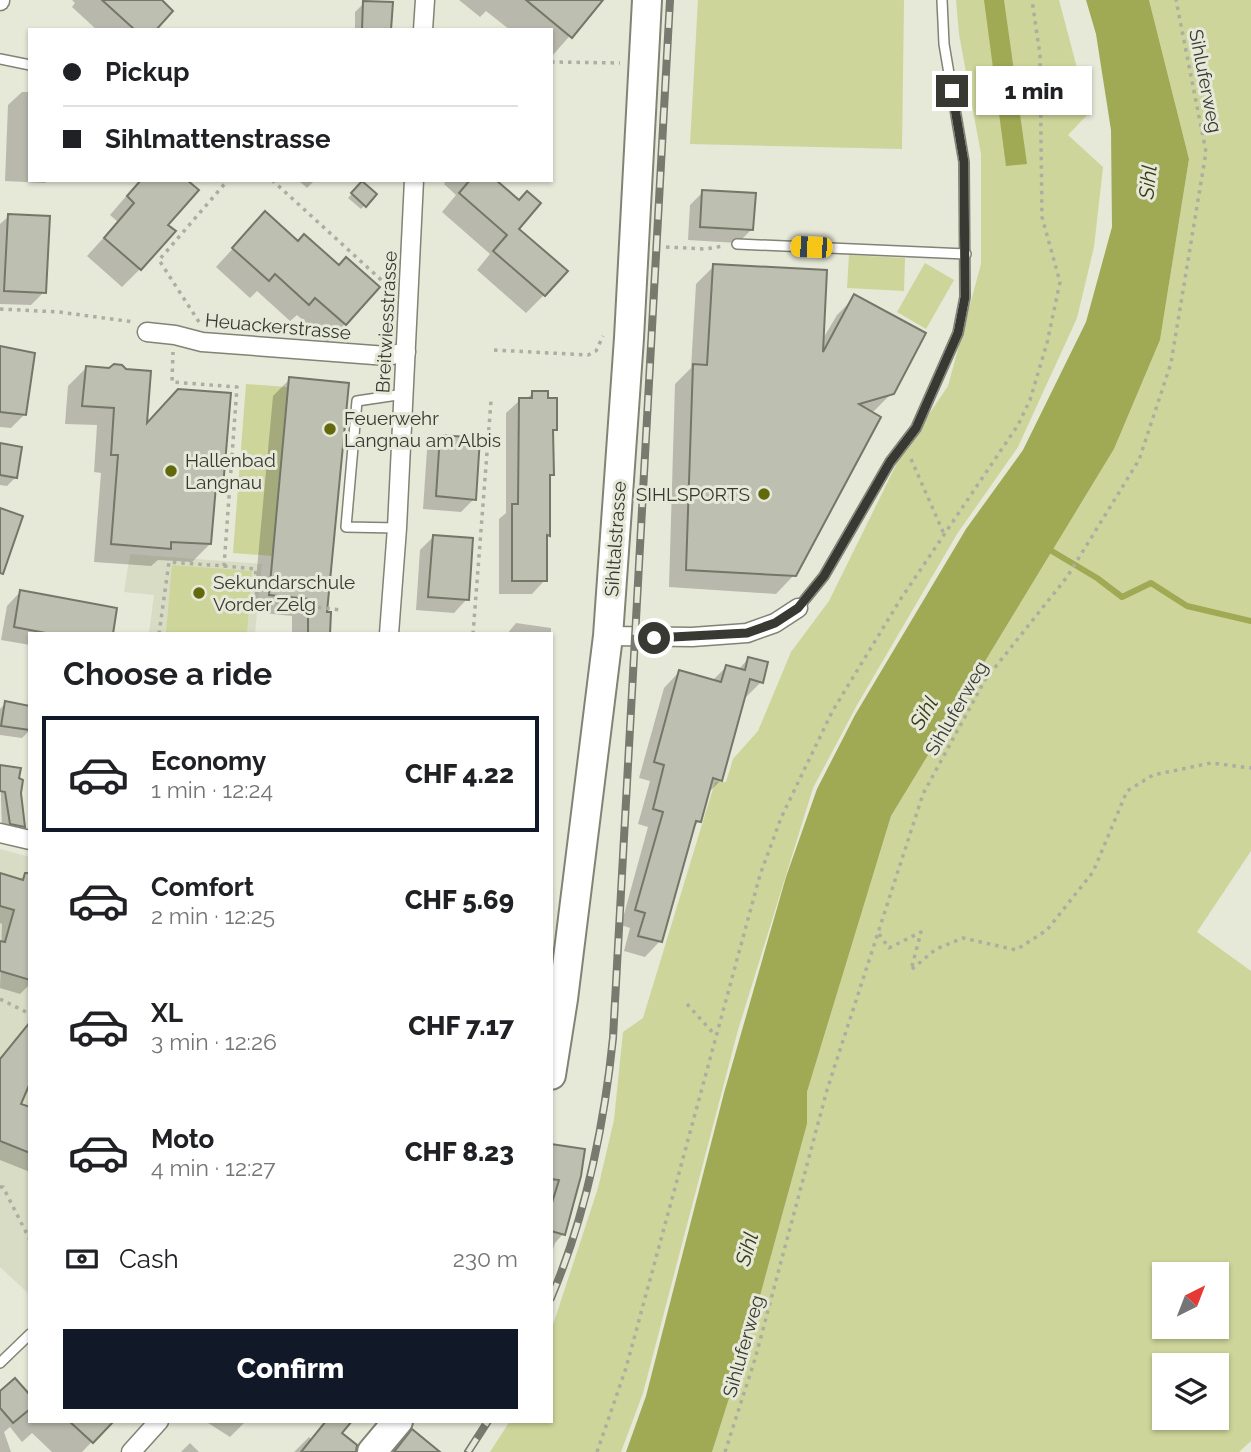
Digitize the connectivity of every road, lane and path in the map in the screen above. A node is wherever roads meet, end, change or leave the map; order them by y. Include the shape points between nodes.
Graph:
1 (425, 0) edge
2 (647, 0) edge
3 (942, 0) edge
4 (1032, 0) edge
5 (1176, 0) edge
6 (423, 28) edge
7 (0, 59) edge
8 (553, 61) edge
9 (643, 63) junction
10 (28, 65) edge
11 (226, 182) edge
12 (274, 182) edge
13 (414, 182) edge
14 (737, 244) joint
15 (666, 247) dead end
16 (966, 254) junction
17 (409, 292) junction
18 (0, 309) edge
19 (604, 323) dead end
20 (147, 332) joint
21 (175, 335) junction
22 (202, 342) junction
23 (494, 350) dead end
24 (406, 352) junction
25 (404, 394) junction
26 (491, 401) dead end
27 (904, 445) junction
28 (397, 528) junction
29 (944, 534) junction
30 (224, 566) junction
31 (798, 608) joint
32 (341, 610) dead end
33 (159, 632) edge
34 (389, 632) edge
35 (473, 632) edge
36 (608, 636) junction
37 (1251, 768) edge
38 (0, 833) edge
39 (28, 840) edge
40 (879, 934) junction
41 (0, 999) edge
42 (687, 1004) dead end
43 (28, 1013) edge
44 (715, 1035) junction
45 (553, 1062) edge
46 (0, 1187) edge
47 (28, 1236) edge
48 (28, 1336) edge
49 (0, 1363) edge
50 (157, 1423) edge
51 (396, 1423) edge
52 (131, 1452) edge
53 (372, 1452) edge
54 (597, 1452) edge
55 (725, 1452) edge

1 - 6 street
2 - 9 main road, Sihltalstrasse
3 - 16 lane via 944,44 964,162
4 - 29 path via 1040,55 1042,218 1060,282 1030,400
5 - 40 path, Sihluferweg via 1206,152 1171,363 1139,460 1084,553 985,680 923,794
7 - 10 lane
8 - 9 path
9 - 36 main road, Sihltalstrasse
11 - 22 path via 159,260 204,330
12 - 17 path via 394,291
13 - 17 street, Breitwiesstrasse
14 - 15 path
14 - 16 lane
16 - 27 lane via 958,333 928,404
17 - 24 street, Breitwiesstrasse
18 - 20 path via 142,323
19 - 23 path via 601,345 588,355
20 - 21 street, Heuackerstrasse
21 - 22 street, Heuackerstrasse
21 - 30 path via 172,382 237,387
22 - 24 street, Heuackerstrasse via 387,356
24 - 25 street, Breitwiesstrasse
25 - 28 street, Breitwiesstrasse
25 - 28 lane via 357,401 346,527
26 - 35 path
27 - 29 path
27 - 31 lane via 830,567
28 - 34 street, Breitwiesstrasse
29 - 44 path via 832,712 781,818 760,875
30 - 32 path via 256,569 254,600
30 - 33 path via 169,562
31 - 36 street via 747,633 692,638
36 - 45 main road, Sihltalstrasse
37 - 40 path via 1211,763 1153,775 1127,791 1093,872 1047,930 1016,950 963,938 936,949 911,970 921,932 889,948
38 - 39 street
40 - 55 path, Sihluferweg via 827,1090 755,1359
41 - 43 path
42 - 44 path
44 - 54 path via 626,1368
46 - 47 path
48 - 49 lane
50 - 52 street
51 - 53 main road

